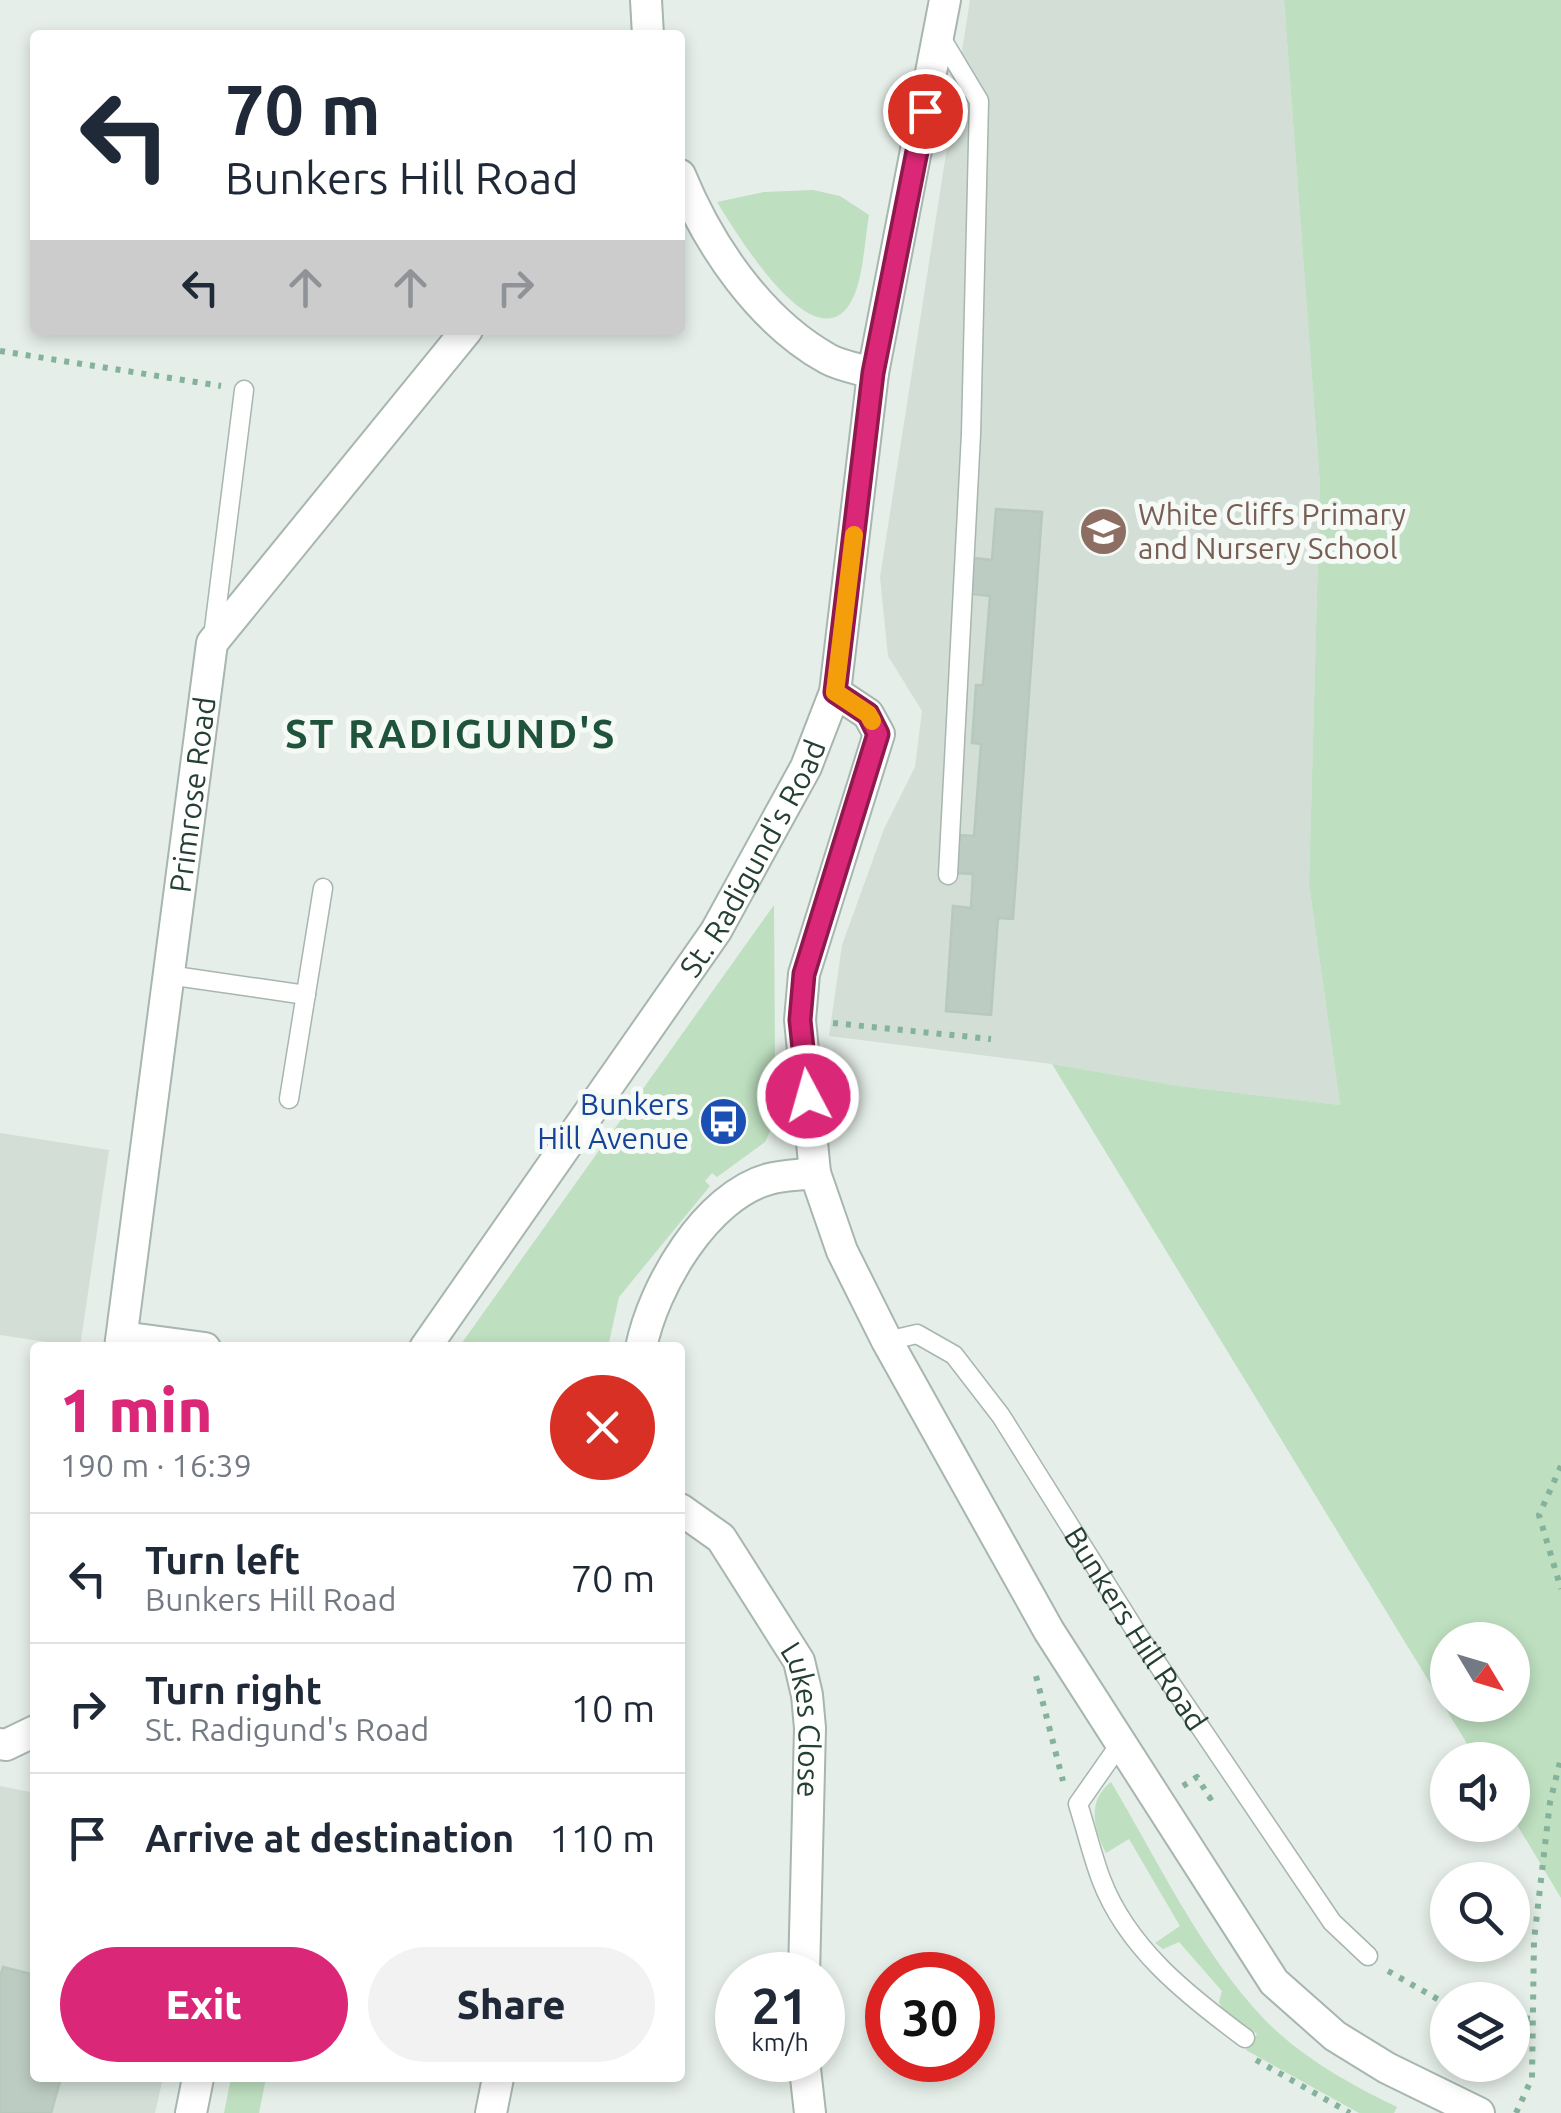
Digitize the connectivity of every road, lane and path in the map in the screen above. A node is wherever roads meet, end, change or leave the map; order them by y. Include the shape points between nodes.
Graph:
1 (646, 0) edge
2 (945, 0) edge
3 (648, 30) edge
4 (940, 36) junction
5 (685, 187) edge
6 (462, 335) edge
7 (0, 351) edge
8 (873, 373) junction
9 (244, 390) joint
10 (212, 642) junction
11 (835, 692) junction
12 (948, 875) dead end
13 (323, 888) dead end
14 (168, 976) junction
15 (306, 994) junction
16 (800, 1020) junction
17 (991, 1039) dead end
18 (290, 1099) dead end
19 (815, 1174) junction
20 (888, 1341) junction
21 (121, 1342) edge
22 (429, 1342) edge
23 (643, 1342) edge
24 (1561, 1466) edge
25 (685, 1513) edge
26 (1561, 1589) edge
27 (1049, 1631) junction
28 (30, 1733) edge
29 (0, 1744) edge
30 (1120, 1744) junction
31 (1561, 1758) edge
32 (1236, 1780) junction
33 (1158, 1802) junction
34 (1078, 1804) junction
35 (805, 1952) edge
36 (1368, 1956) joint
37 (1430, 1994) edge
38 (1532, 2019) joint
39 (1245, 2038) joint
40 (197, 2082) edge
41 (497, 2082) edge
42 (806, 2082) edge
43 (191, 2113) edge
44 (491, 2113) edge
45 (810, 2113) edge
46 (1350, 2113) edge
47 (1479, 2113) edge
48 (1516, 2113) edge

1 - 3 street
2 - 4 street, St. Radigund's Road
4 - 8 street, St. Radigund's Road
4 - 12 lane via 979,101 971,434
5 - 8 street via 697,217 763,309 830,360
6 - 10 street
7 - 9 path
8 - 11 street, St. Radigund's Road
9 - 10 lane
10 - 14 street, Primrose Road
11 - 16 street via 868,714 878,734 804,974
11 - 22 street, St. Radigund's Road via 806,767 716,931
13 - 15 lane
14 - 15 lane
14 - 21 street, Primrose Road
15 - 18 lane
16 - 17 path
16 - 19 street
19 - 20 street via 842,1252
19 - 23 street via 767,1180 726,1202 690,1241 662,1287
20 - 27 street
20 - 32 lane, Bunkers Hill Road via 917,1334 954,1355 1001,1416
24 - 26 path via 1540,1515
25 - 35 street, Lukes Close via 721,1538 799,1660 810,1728
27 - 30 street
27 - 34 path via 1032,1656 1065,1790
28 - 29 street
30 - 33 street
30 - 34 lane
31 - 38 path via 1534,1940
32 - 33 path via 1210,1798 1197,1776
32 - 36 lane, Bunkers Hill Road via 1332,1922
33 - 47 street via 1274,1982 1335,2036
34 - 39 lane via 1102,1881 1151,1960
36 - 37 path
38 - 48 path via 1532,2078
39 - 46 path via 1239,2050
40 - 43 street
41 - 44 street
42 - 45 street

